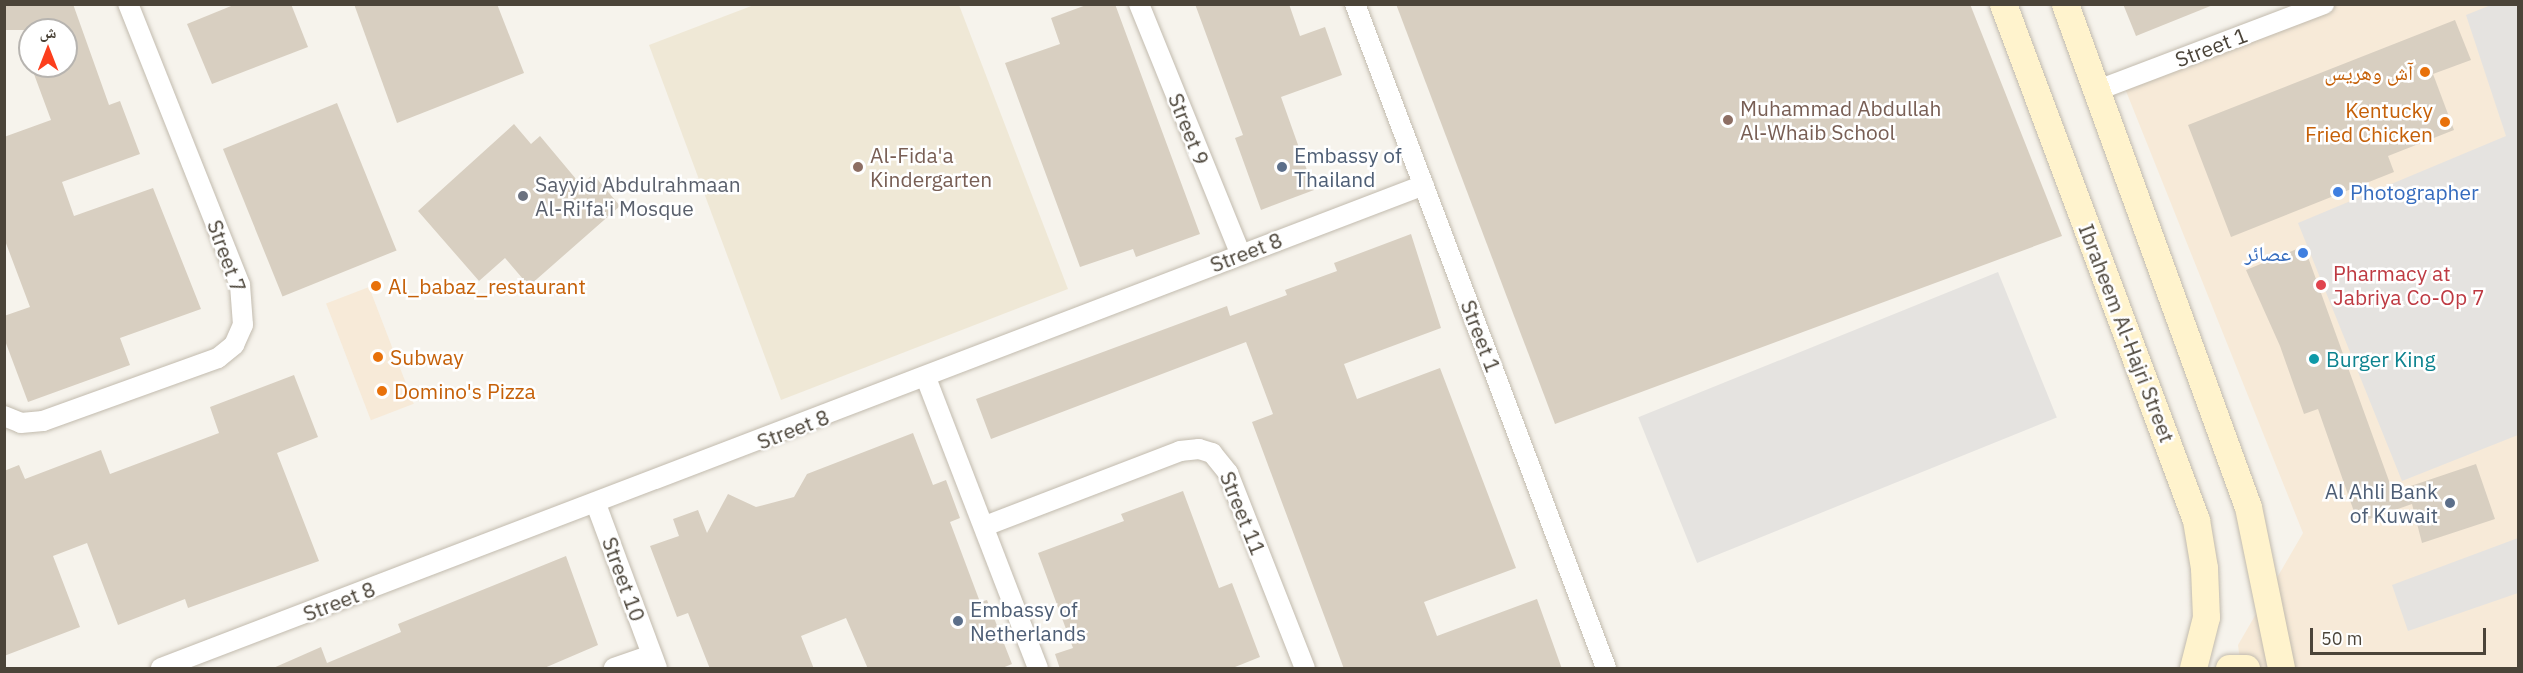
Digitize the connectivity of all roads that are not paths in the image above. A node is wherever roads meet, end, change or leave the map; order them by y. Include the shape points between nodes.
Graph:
1 (128, 4) edge
2 (1139, 4) edge
3 (1355, 4) edge
4 (2003, 4) edge
5 (2065, 4) edge
6 (2324, 4) edge
7 (2292, 10) edge
8 (2098, 90) junction
9 (1424, 185) junction
10 (1240, 254) junction
11 (926, 378) junction
12 (4, 416) edge
13 (596, 504) junction
14 (985, 526) junction
15 (654, 662) edge
16 (161, 669) edge
17 (614, 669) edge
18 (1038, 669) edge
19 (1305, 669) edge
20 (1606, 669) edge
21 (2193, 669) edge
22 (2229, 669) edge
23 (2246, 669) edge
24 (2281, 669) edge

1 - 12 street, Street 7 via 240,285 243,325 234,345 218,358 43,421 21,423
2 - 10 street, Street 9
3 - 9 street, Street 1
4 - 21 main road, Ibraheem Al-Hajri Street via 2196,520 2206,616
5 - 8 main road
6 - 7 street, Street 1
7 - 8 street, Street 1
8 - 24 main road via 2248,507
9 - 10 street, Street 8
9 - 20 street, Street 1
10 - 11 street, Street 8
11 - 13 street, Street 8
11 - 14 street
13 - 15 street, Street 10
13 - 16 street, Street 8
14 - 18 street
14 - 19 street, Street 11 via 1180,451 1199,449 1212,453 1228,473
15 - 17 street, Street 10
22 - 23 main road

